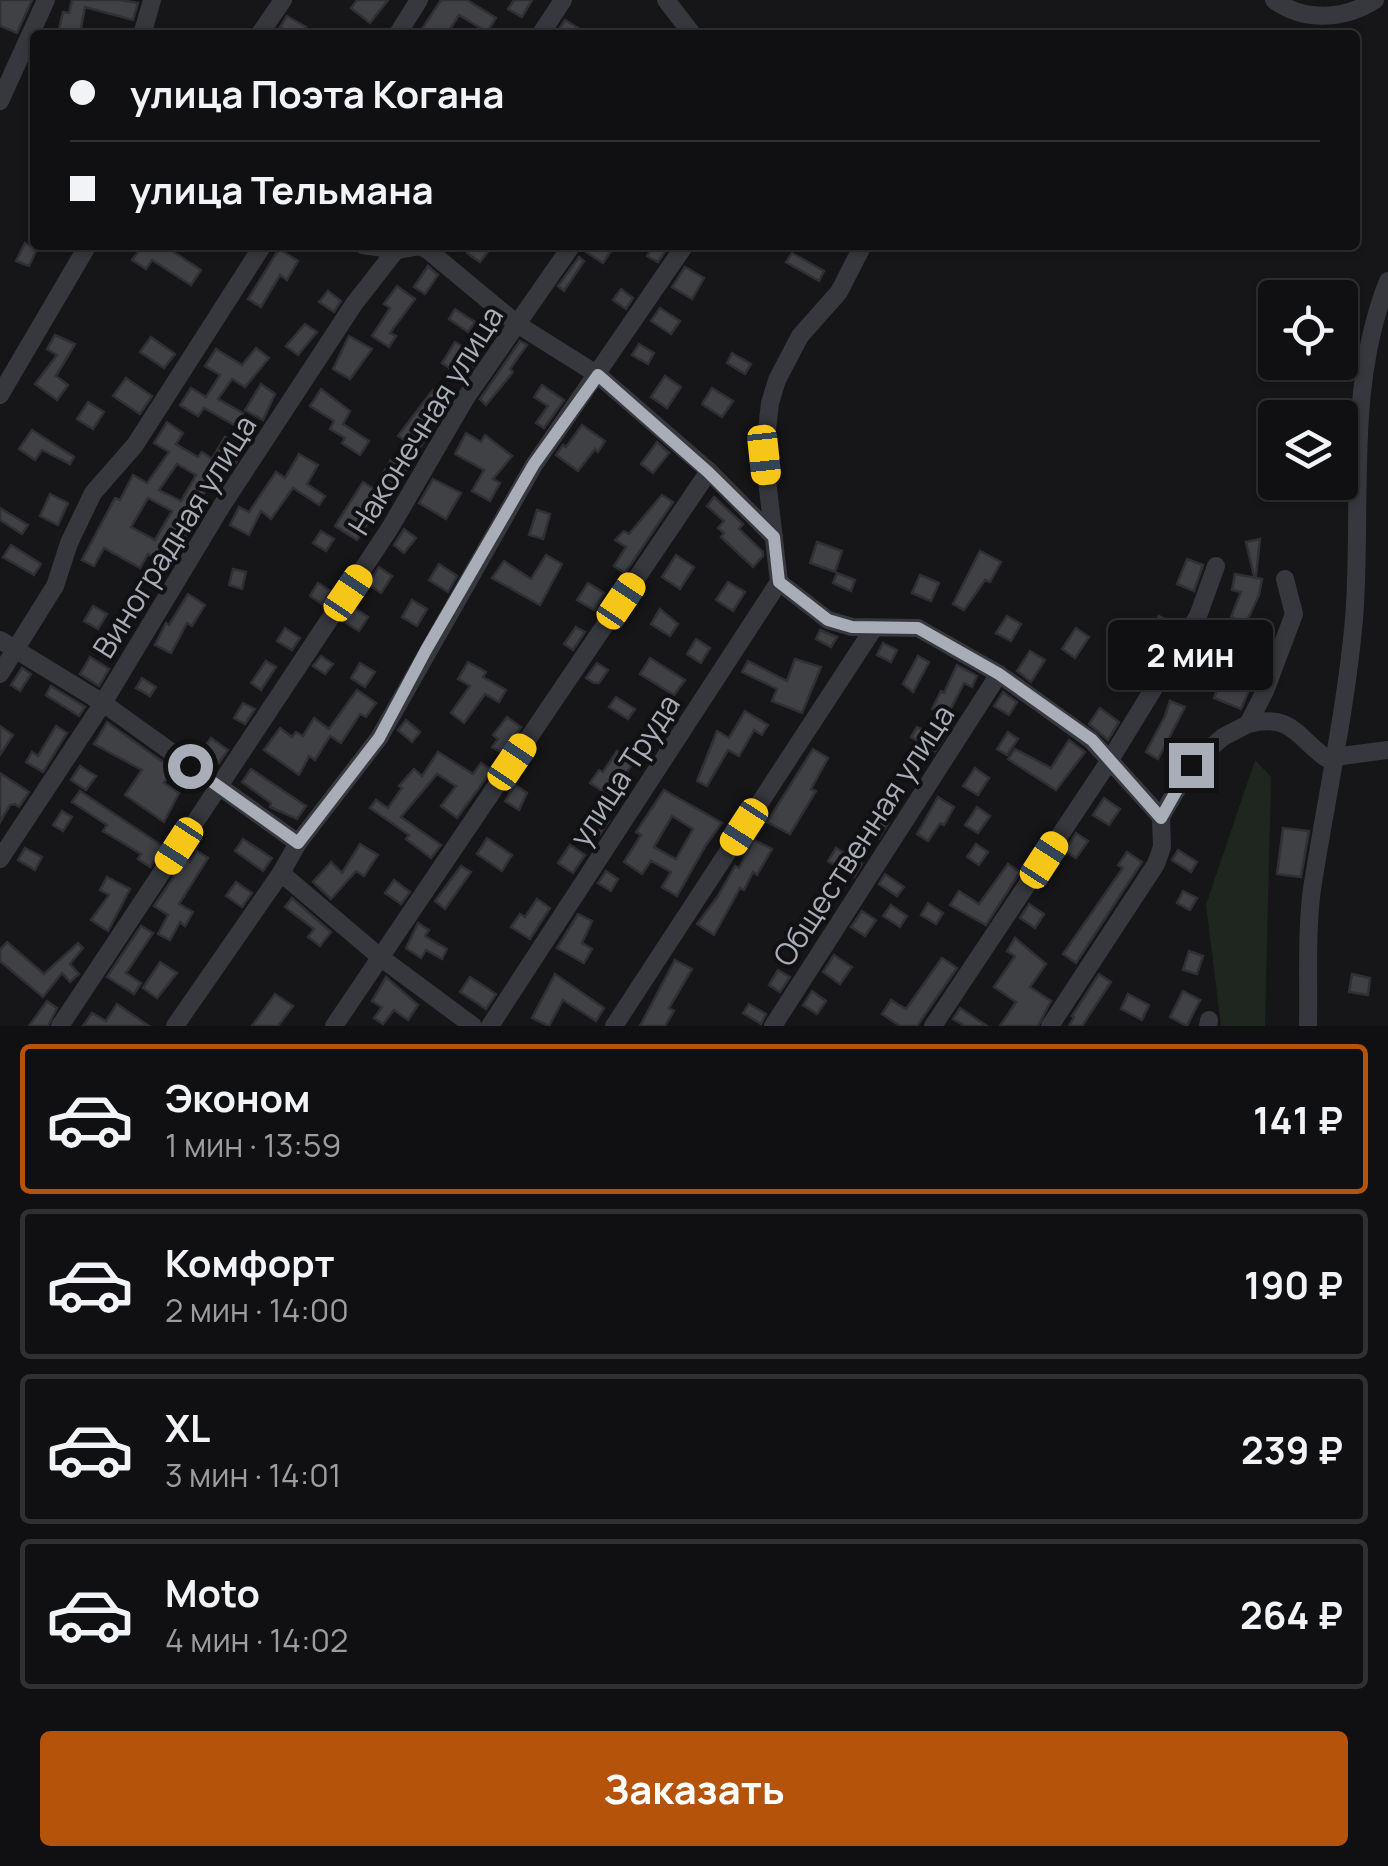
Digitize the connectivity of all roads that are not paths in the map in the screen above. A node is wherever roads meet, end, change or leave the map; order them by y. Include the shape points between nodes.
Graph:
1 (46, 0) edge
2 (152, 0) edge
3 (283, 0) edge
4 (419, 0) edge
5 (563, 0) edge
6 (666, 0) edge
7 (1274, 0) edge
8 (1375, 0) edge
9 (1299, 7) edge
10 (32, 30) edge
11 (143, 30) edge
12 (263, 30) edge
13 (399, 30) edge
14 (543, 30) edge
15 (689, 30) edge
16 (30, 35) edge
17 (0, 101) edge
18 (85, 250) edge
19 (260, 250) edge
20 (396, 250) edge
21 (426, 250) edge
22 (569, 250) edge
23 (682, 250) edge
24 (860, 250) edge
25 (1388, 281) edge
26 (517, 324) junction
27 (598, 375) junction
28 (0, 394) edge
29 (708, 472) junction
30 (774, 537) junction
31 (1216, 566) dead end
32 (1285, 579) dead end
33 (779, 582) junction
34 (874, 628) junction
35 (8, 645) edge
36 (0, 674) edge
37 (999, 674) junction
38 (102, 703) junction
39 (1248, 724) junction
40 (1388, 750) edge
41 (1335, 759) junction
42 (1110, 760) junction
43 (219, 787) junction
44 (1161, 818) junction
45 (298, 843) junction
46 (0, 860) edge
47 (281, 872) junction
48 (380, 956) junction
49 (60, 1026) edge
50 (175, 1026) edge
51 (334, 1026) edge
52 (473, 1026) edge
53 (490, 1026) edge
54 (614, 1026) edge
55 (773, 1026) edge
56 (933, 1026) edge
57 (1050, 1026) edge
58 (1308, 1026) edge

1 - 10 street
2 - 11 street
3 - 12 street
4 - 13 street
5 - 14 street
6 - 15 street
7 - 9 street
8 - 9 street via 1330,17
16 - 17 street
18 - 28 street
19 - 35 street via 135,444 93,493 55,586
20 - 38 street, Виноградная улица via 221,507
21 - 26 street
22 - 26 street, Наконечная улица
23 - 27 street
24 - 30 street via 776,380 764,455
25 - 41 street via 1366,361 1354,618
26 - 27 street
26 - 43 street, Наконечная улица
27 - 29 street
27 - 45 street via 534,464 379,738
29 - 30 street
29 - 48 street
30 - 33 street
31 - 42 street via 1198,616
32 - 39 street via 1294,614
33 - 34 street via 828,620
33 - 53 street, улица Труда
34 - 37 street via 918,628
34 - 54 street
35 - 36 street
35 - 38 street
37 - 42 street
37 - 55 street, Общественная улица
38 - 43 street
38 - 46 street, Виноградная улица
39 - 41 street via 1277,720
39 - 44 street via 1191,765
40 - 41 street
41 - 58 street via 1312,894
42 - 44 street
42 - 56 street
43 - 45 street
43 - 49 street, Наконечная улица
44 - 57 street via 1156,864
45 - 47 street
47 - 48 street
47 - 50 street
48 - 51 street
48 - 52 street

